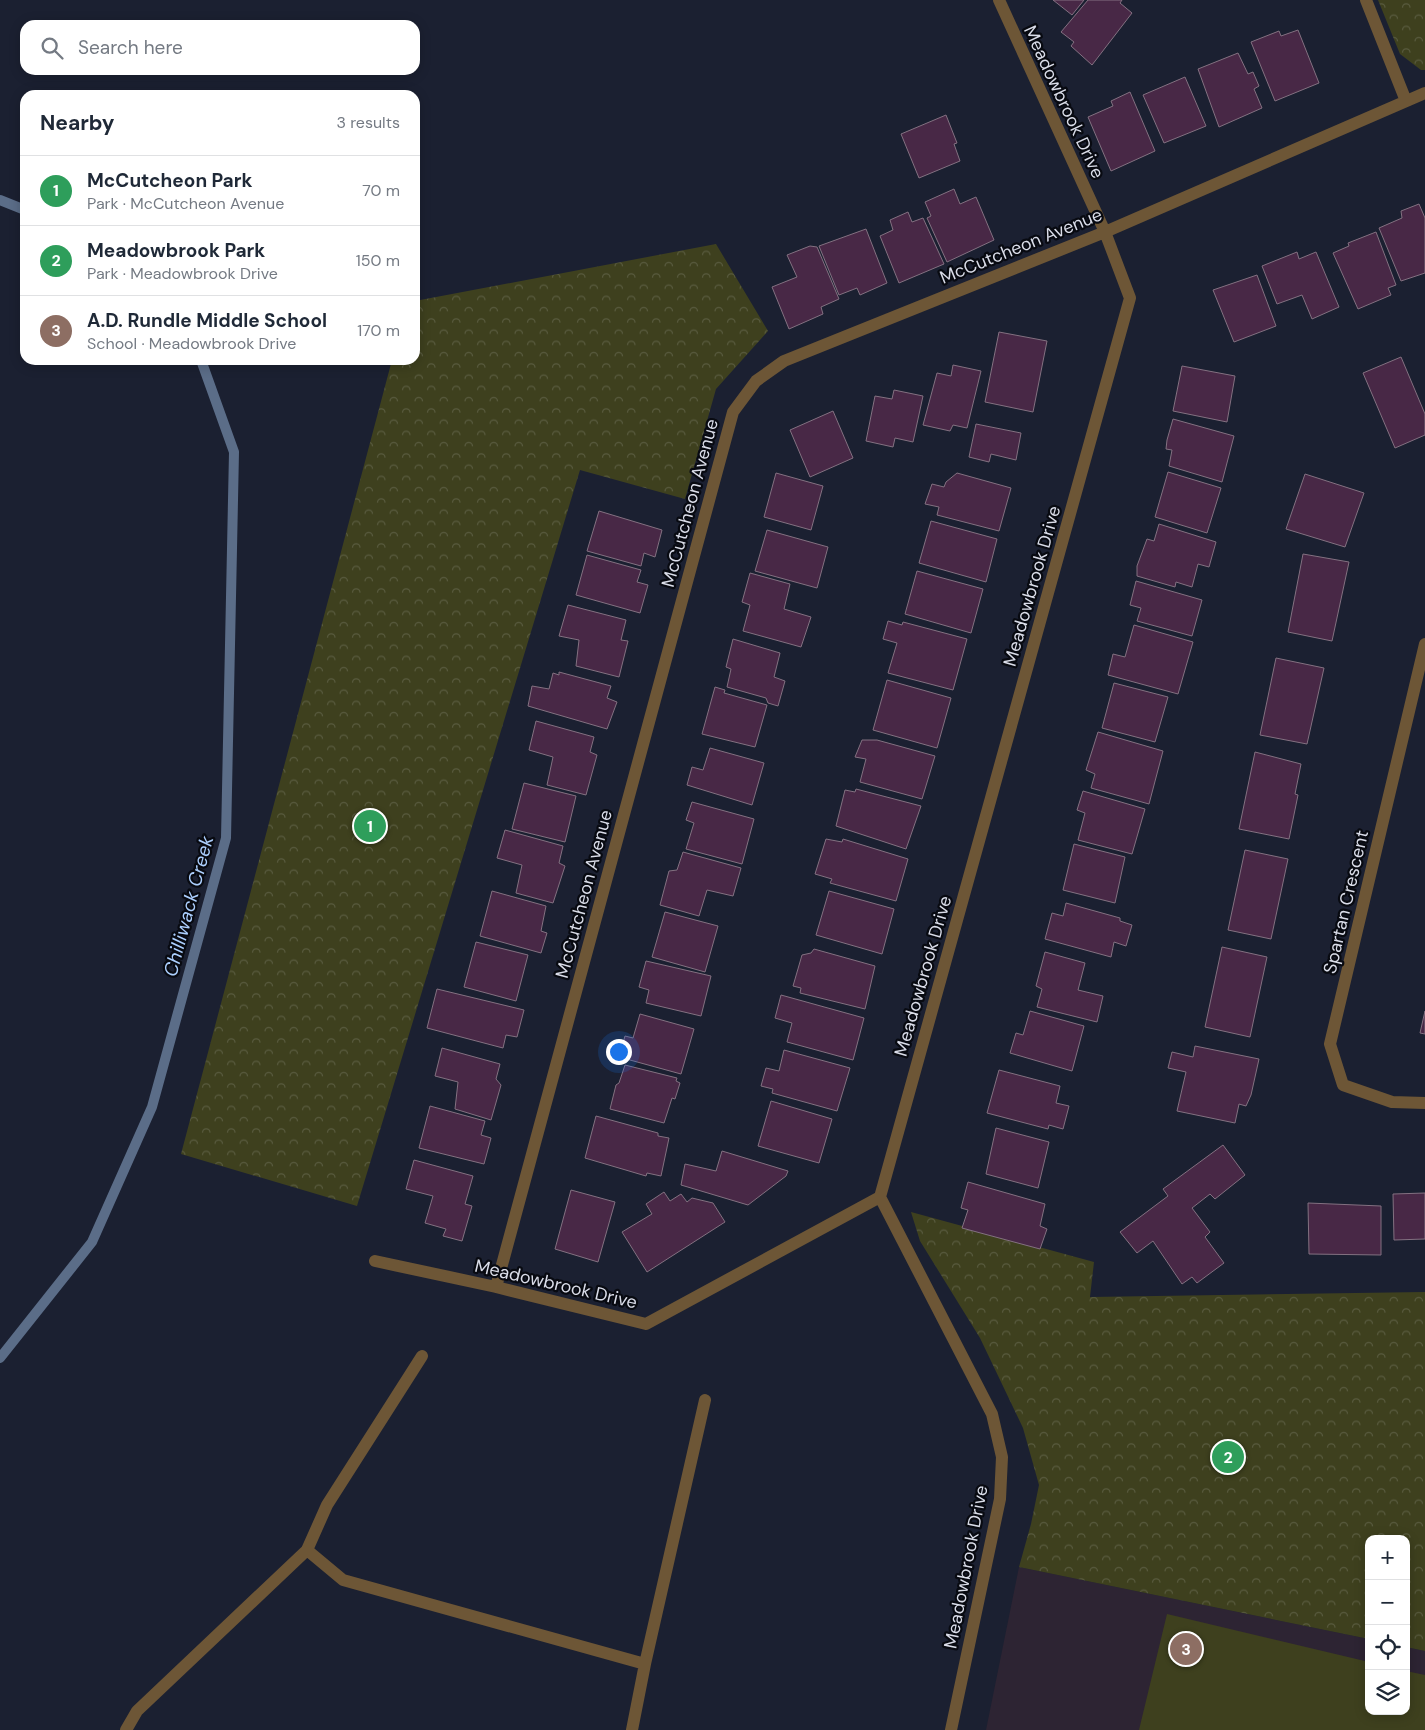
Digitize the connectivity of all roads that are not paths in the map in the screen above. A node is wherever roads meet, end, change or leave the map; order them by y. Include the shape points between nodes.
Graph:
1 (999, 0) edge
2 (1366, 0) edge
3 (1425, 93) edge
4 (1406, 101) junction
5 (1104, 232) junction
6 (1425, 644) edge
7 (1425, 1103) edge
8 (880, 1198) junction
9 (375, 1261) dead end
10 (496, 1287) junction
11 (422, 1356) dead end
12 (705, 1400) dead end
13 (307, 1550) junction
14 (645, 1664) junction
15 (126, 1730) edge
16 (632, 1730) edge
17 (951, 1730) edge

1 - 5 street, Meadowbrook Drive
2 - 4 street
3 - 4 street, McCutcheon Avenue
4 - 5 street, McCutcheon Avenue
5 - 8 street, Meadowbrook Drive via 1130,298
5 - 10 street, McCutcheon Avenue via 784,361 756,381 733,412
6 - 7 street, Spartan Crescent via 1330,1044 1343,1085 1392,1102
8 - 10 street, Meadowbrook Drive via 646,1324
8 - 17 street, Meadowbrook Drive via 992,1414 1002,1457 1000,1499
9 - 10 street, Meadowbrook Drive
11 - 13 street via 327,1505
12 - 14 street
13 - 14 street via 343,1580
13 - 15 street via 137,1711
14 - 16 street

